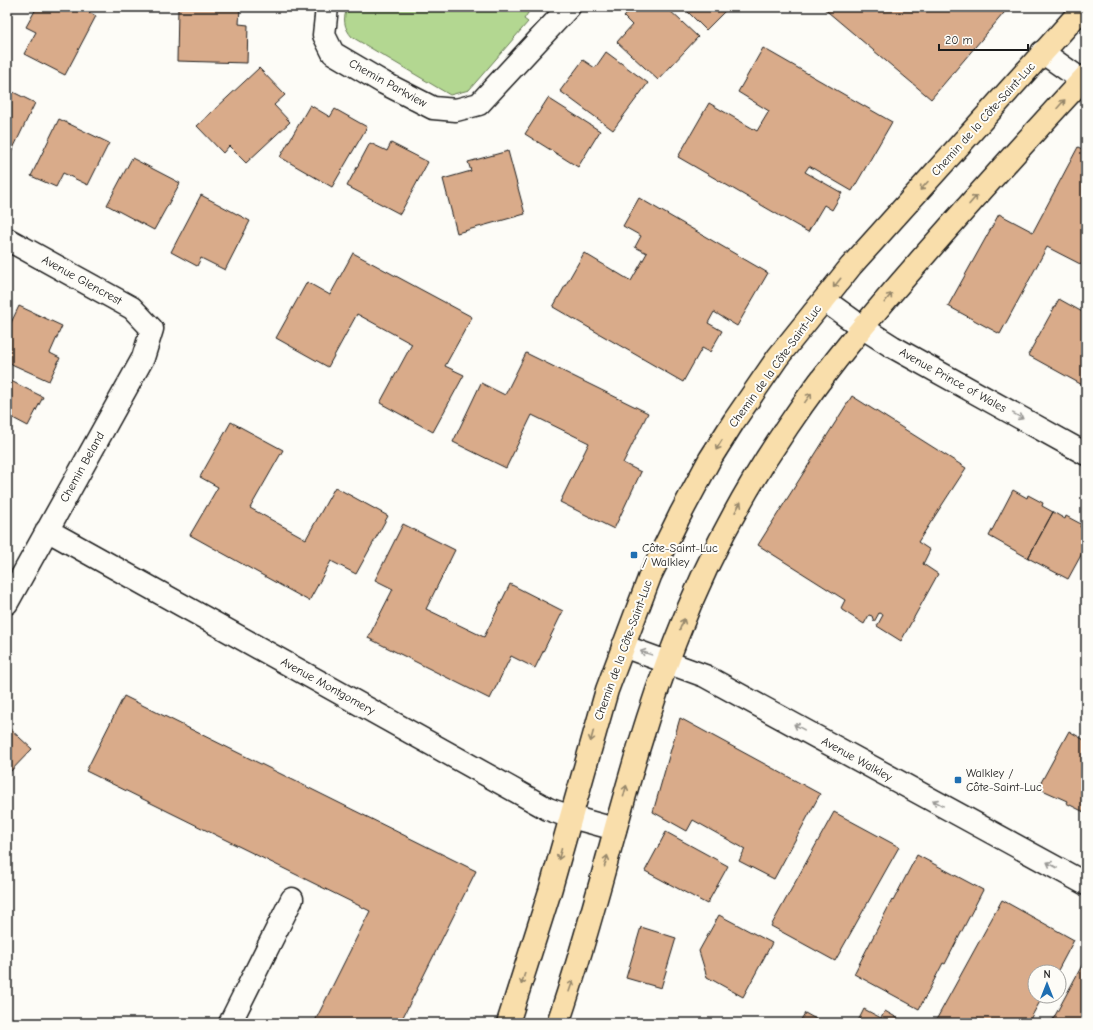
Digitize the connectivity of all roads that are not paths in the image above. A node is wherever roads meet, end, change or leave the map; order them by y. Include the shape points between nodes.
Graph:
1 (327, 7) edge
2 (569, 7) edge
3 (1084, 7) edge
4 (1042, 52) junction
5 (1085, 80) edge
6 (7, 239) edge
7 (824, 300) junction
8 (863, 328) junction
9 (152, 329) joint
10 (1086, 454) edge
11 (47, 530) junction
12 (7, 603) edge
13 (623, 646) junction
14 (668, 661) junction
15 (571, 817) junction
16 (615, 829) junction
17 (1086, 884) edge
18 (292, 899) dead end
19 (230, 1023) edge
20 (508, 1023) edge
21 (558, 1023) edge

1 - 2 street, Chemin Parkview via 324,35 334,53 433,108 456,110 479,104
3 - 4 main road, Chemin de la Côte-Saint-Luc
4 - 5 street
4 -> 7 main road, Chemin de la Côte-Saint-Luc via 851,266
8 -> 5 main road via 979,193
6 - 9 street, Avenue Glencrest via 132,308
7 - 8 street, Avenue Prince of Wales
7 -> 13 main road, Chemin de la Côte-Saint-Luc via 756,388 710,459 650,576
8 -> 10 street, Avenue Prince of Wales
14 -> 8 main road via 706,570 744,498 792,421 836,360
9 - 11 street, Chemin Beland via 143,358
11 - 12 street, Chemin Beland
11 - 15 street, Avenue Montgomery via 542,805
14 -> 13 street, Avenue Walkley
13 -> 15 main road, Chemin de la Côte-Saint-Luc via 594,729
16 -> 14 main road via 642,734
17 -> 14 street, Avenue Walkley via 705,676
15 - 16 street, Avenue Montgomery
15 -> 20 main road, Chemin de la Côte-Saint-Luc
21 -> 16 main road via 576,970
18 - 19 street

